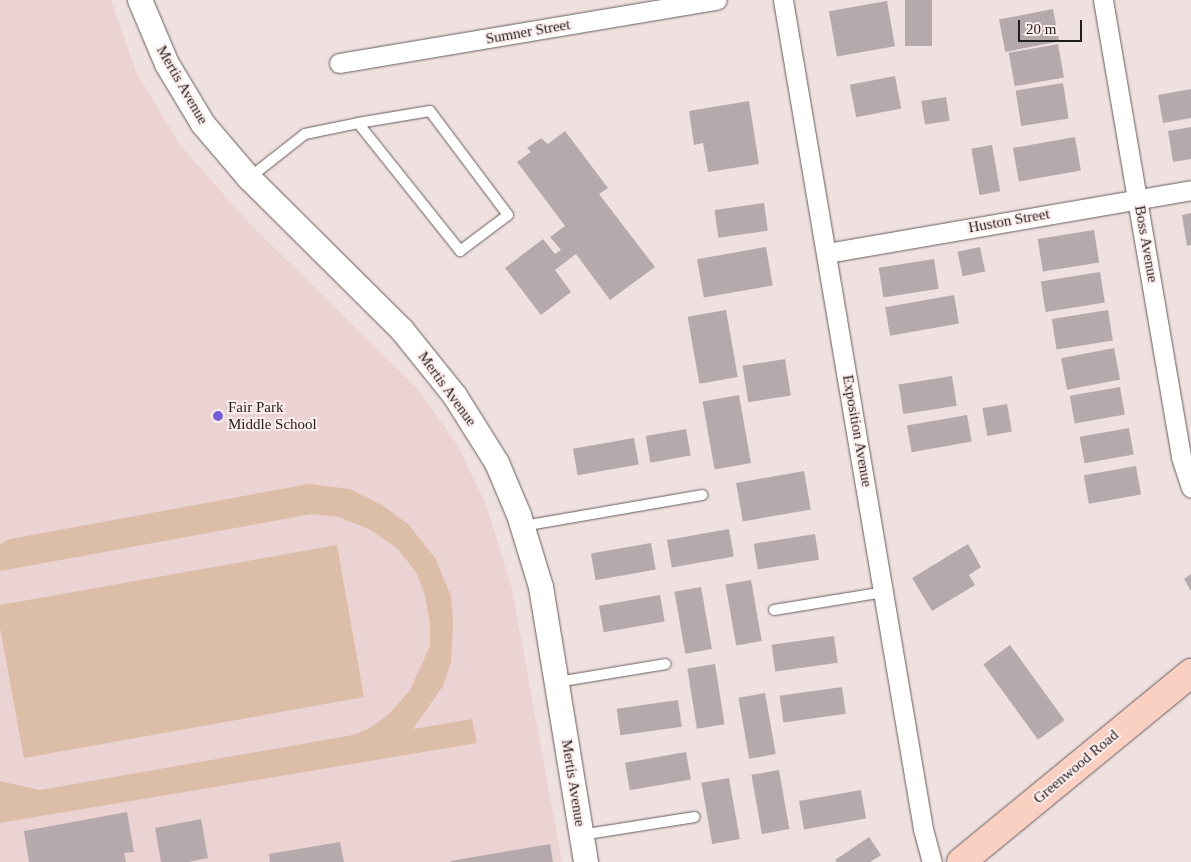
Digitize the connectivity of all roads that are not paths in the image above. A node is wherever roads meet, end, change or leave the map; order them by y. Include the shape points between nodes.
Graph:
1 (140, 0) edge
2 (717, 0) edge
3 (783, 0) edge
4 (1103, 0) edge
5 (339, 63) dead end
6 (358, 123) junction
7 (249, 178) junction
8 (1191, 190) edge
9 (1138, 199) junction
10 (827, 252) junction
11 (1191, 487) edge
12 (702, 495) dead end
13 (523, 526) junction
14 (884, 592) junction
15 (774, 610) dead end
16 (666, 664) dead end
17 (1191, 673) edge
18 (557, 682) junction
19 (695, 817) dead end
20 (581, 835) junction
21 (586, 862) edge
22 (932, 862) edge
23 (962, 862) edge

1 - 7 street, Mertis Avenue via 166,64 184,95 225,152
2 - 5 street, Sumner Street
3 - 10 street, Exposition Avenue
4 - 9 street, Boss Avenue
6 - 6 lane via 460,251 508,215 430,111
6 - 7 lane via 305,134
7 - 13 street, Mertis Avenue via 374,300 431,365 455,396 497,463
8 - 9 street, Huston Street
9 - 10 street, Huston Street
9 - 11 street, Boss Avenue via 1181,456
10 - 14 street, Exposition Avenue
12 - 13 lane
13 - 18 street, Mertis Avenue via 541,587
14 - 15 lane
14 - 22 street, Exposition Avenue via 923,829
16 - 18 lane
17 - 23 main road, Greenwood Road
18 - 20 street, Mertis Avenue
19 - 20 lane
20 - 21 street, Mertis Avenue

